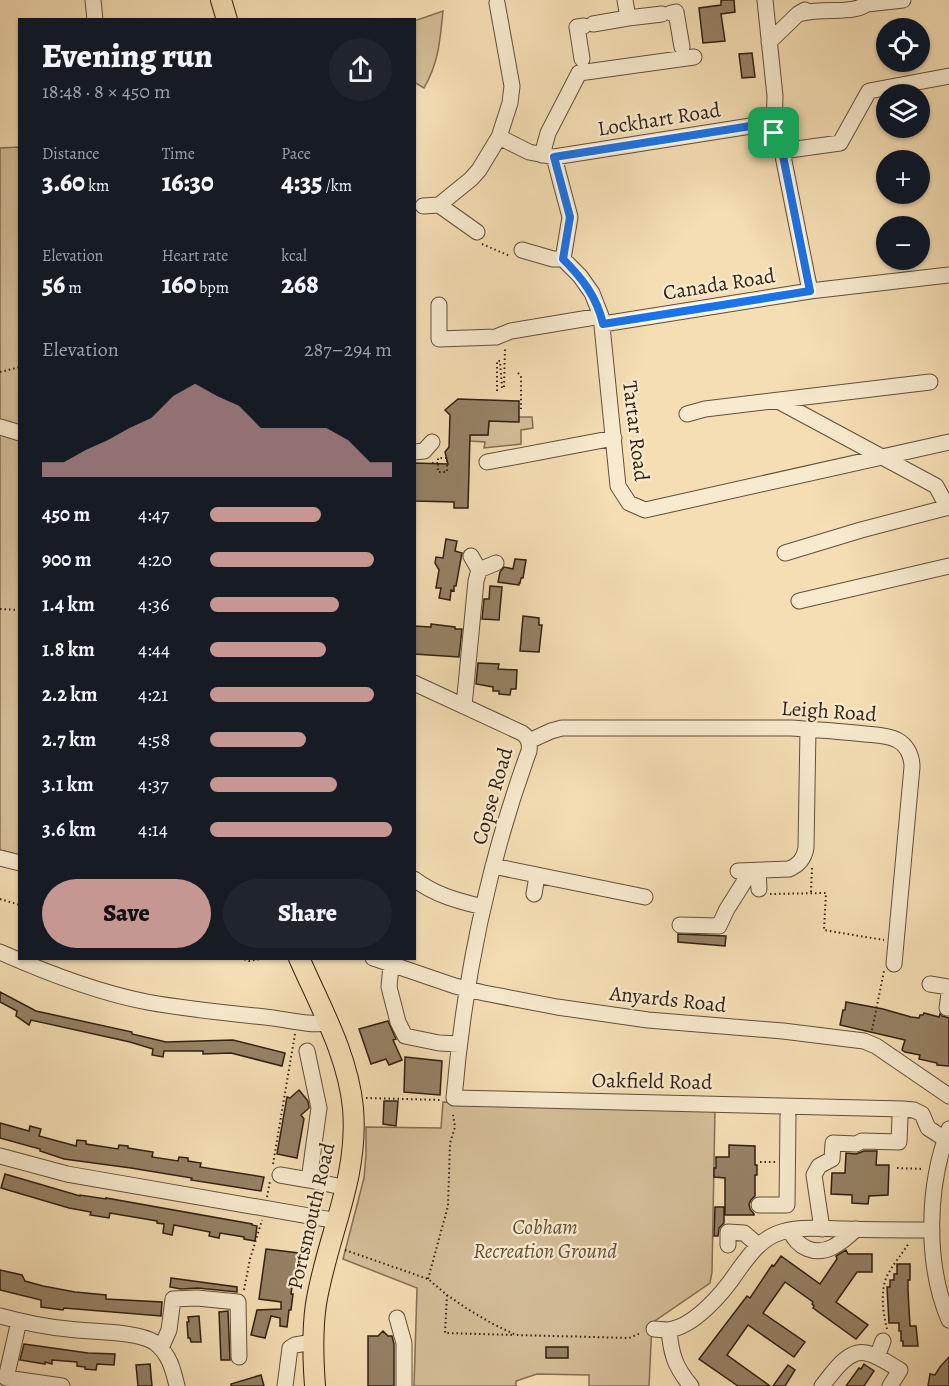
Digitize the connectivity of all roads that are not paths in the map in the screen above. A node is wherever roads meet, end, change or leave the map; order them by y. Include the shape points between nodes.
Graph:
1 (93, 0) edge
2 (221, 0) edge
3 (625, 0) edge
4 (765, 0) edge
5 (822, 0) edge
6 (903, 0) edge
7 (869, 2) edge
8 (497, 3) dead end
9 (798, 14) junction
10 (95, 18) edge
11 (226, 18) edge
12 (628, 18) junction
13 (770, 42) junction
14 (682, 47) dead end
15 (694, 57) dead end
16 (582, 59) dead end
17 (949, 76) edge
18 (774, 133) junction
19 (499, 137) junction
20 (782, 151) junction
21 (548, 156) junction
22 (439, 205) junction
23 (423, 206) dead end
24 (477, 232) road end
25 (522, 250) road end
26 (563, 259) junction
27 (949, 275) edge
28 (810, 291) junction
29 (439, 305) dead end
30 (602, 320) junction
31 (930, 382) dead end
32 (778, 401) junction
33 (687, 414) dead end
34 (0, 427) edge
35 (18, 432) edge
36 (614, 438) junction
37 (432, 442) dead end
38 (949, 442) edge
39 (416, 452) edge
40 (882, 457) junction
41 (488, 462) dead end
42 (949, 508) edge
43 (785, 553) dead end
44 (471, 556) dead end
45 (496, 563) dead end
46 (949, 566) edge
47 (479, 570) junction
48 (799, 601) dead end
49 (416, 684) edge
50 (464, 706) junction
51 (808, 729) junction
52 (529, 741) junction
53 (0, 858) edge
54 (18, 862) edge
55 (493, 866) junction
56 (749, 871) junction
57 (537, 876) junction
58 (416, 881) edge
59 (764, 891) road end
60 (534, 894) dead end
61 (645, 897) dead end
62 (483, 907) junction
63 (680, 926) dead end
64 (0, 952) edge
65 (18, 960) edge
66 (19, 960) edge
67 (300, 960) edge
68 (378, 960) edge
69 (894, 964) road end
70 (391, 965) junction
71 (930, 984) dead end
72 (949, 987) edge
73 (467, 989) junction
74 (949, 994) edge
75 (949, 1008) edge
76 (328, 1023) junction
77 (459, 1044) junction
78 (307, 1051) dead end
79 (949, 1096) edge
80 (788, 1116) dead end
81 (900, 1117) dead end
82 (947, 1134) edge
83 (0, 1156) edge
84 (787, 1167) junction
85 (815, 1171) junction
86 (280, 1175) dead end
87 (309, 1180) junction
88 (347, 1188) junction
89 (759, 1205) dead end
90 (338, 1221) junction
91 (822, 1229) junction
92 (856, 1229) junction
93 (790, 1230) junction
94 (932, 1230) junction
95 (728, 1245) dead end
96 (758, 1245) junction
97 (0, 1316) edge
98 (397, 1318) dead end
99 (949, 1320) edge
100 (18, 1321) junction
101 (654, 1329) road end
102 (669, 1330) junction
103 (883, 1341) road end
104 (313, 1342) junction
105 (161, 1348) junction
106 (239, 1357) dead end
107 (877, 1357) junction
108 (62, 1386) edge
109 (177, 1386) edge
110 (285, 1386) edge
111 (315, 1386) edge
112 (404, 1386) edge
113 (691, 1386) edge
114 (822, 1386) edge
115 (890, 1386) edge

1 - 10 street
2 - 11 main road
3 - 12 street
4 - 13 street
5 - 9 street
6 - 7 street
7 - 9 street via 847,10
8 - 19 street via 512,86
9 - 13 street
12 - 14 street via 676,12
12 - 16 street via 577,27
13 - 18 street
15 - 21 street via 579,73 548,133
17 - 20 street via 869,91 840,143
18 - 20 street
18 - 21 street, Lockhart Road via 757,125
19 - 21 street, Lockhart Road
19 - 22 street via 479,170
20 - 28 street
21 - 26 street via 570,217
22 - 23 street
22 - 24 street
25 - 26 street
26 - 30 street, Tartar Road via 592,293
27 - 28 street, Canada Road
28 - 30 street, Canada Road
29 - 30 street, Canada Road via 439,339 496,337 511,331
30 - 36 street, Tartar Road
31 - 32 street
32 - 33 street
32 - 40 street
34 - 35 street
36 - 40 street, Tartar Road via 618,486 629,503 645,510
36 - 41 street
37 - 39 street via 424,451
38 - 40 street, Tartar Road
40 - 42 street via 936,486
42 - 43 street
44 - 47 street
45 - 47 street
46 - 48 street
47 - 50 street
49 - 50 street, Copse Road
50 - 52 street, Copse Road via 522,733
51 - 52 street, Leigh Road via 562,728
51 - 56 street via 805,854 799,864 789,869
51 - 69 street, Leigh Road via 887,736 909,751 912,767
52 - 55 street, Copse Road
53 - 54 street
55 - 57 street
55 - 62 street, Copse Road
56 - 59 street
56 - 63 street via 719,926
57 - 60 street
57 - 61 street
58 - 62 street via 446,897
62 - 73 street, Copse Road
64 - 65 street
66 - 76 street via 101,990 145,1001 318,1025
67 - 76 main road, Portsmouth Road
68 - 70 street, Anyards Road
70 - 73 street, Anyards Road
70 - 77 street via 389,987 405,1036
71 - 72 street
73 - 77 street
73 - 79 street, Anyards Road via 638,1019 783,1031 869,1043
74 - 75 street
76 - 88 main road, Portsmouth Road via 345,1066 352,1098 352,1161
77 - 82 street, Oakfield Road via 454,1098 903,1109 922,1114 928,1128
78 - 87 street via 319,1108
80 - 84 street
81 - 85 street via 899,1142 833,1143 832,1159
82 - 94 street via 935,1188
83 - 90 street via 67,1174
84 - 85 street
84 - 89 street via 787,1205
85 - 91 street
86 - 87 street
87 - 88 street
88 - 90 main road, Portsmouth Road
90 - 104 main road, Portsmouth Road via 319,1288
91 - 92 street
91 - 93 street
92 - 93 street via 830,1248 816,1250 798,1244
92 - 94 street
93 - 96 street
94 - 99 street via 937,1281
95 - 96 street via 728,1232 744,1233
96 - 102 street via 709,1306 690,1321
97 - 100 street
98 - 112 street via 404,1343
100 - 105 street via 135,1335
100 - 108 street via 6,1378
101 - 102 street
102 - 113 street via 673,1358
103 - 107 street
104 - 110 street via 290,1348
104 - 111 main road, Portsmouth Road
105 - 106 street via 169,1330 173,1299 238,1302
105 - 109 street via 169,1359
107 - 114 street via 863,1352 851,1356
107 - 115 street via 900,1370

